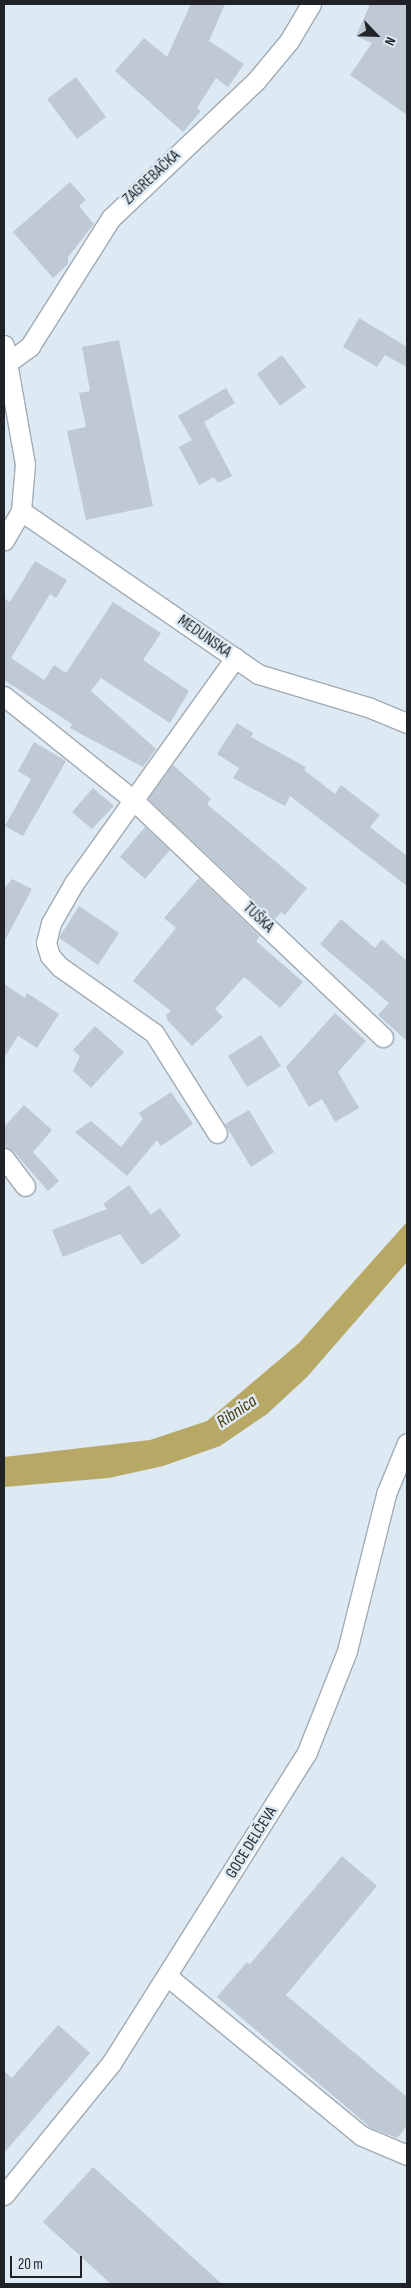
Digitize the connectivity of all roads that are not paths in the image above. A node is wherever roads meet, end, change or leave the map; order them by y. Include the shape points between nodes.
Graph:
1 (311, 4) edge
2 (5, 354) edge
3 (21, 511) junction
4 (4, 541) edge
5 (235, 658) junction
6 (4, 696) edge
7 (407, 723) edge
8 (132, 799) junction
9 (383, 1037) dead end
10 (217, 1133) dead end
11 (4, 1158) edge
12 (25, 1186) dead end
13 (407, 1443) edge
14 (167, 1976) junction
15 (407, 2155) edge
16 (4, 2196) edge

1 - 2 street, ZAGREBAČKA via 289,41 255,82 111,218 30,346
2 - 3 street via 25,464
3 - 4 street
3 - 5 street, MEDUNSKA
5 - 7 street, MEDUNSKA via 258,674 368,707
5 - 8 street
6 - 8 street, TUŠKA
8 - 9 street, TUŠKA
8 - 10 street via 50,923 46,943 50,956 60,967 154,1033
11 - 12 street
13 - 14 street, GOCE DELČEVA via 386,1494 347,1651 307,1752
14 - 15 street via 362,2136
14 - 16 street, GOCE DELČEVA via 102,2076

